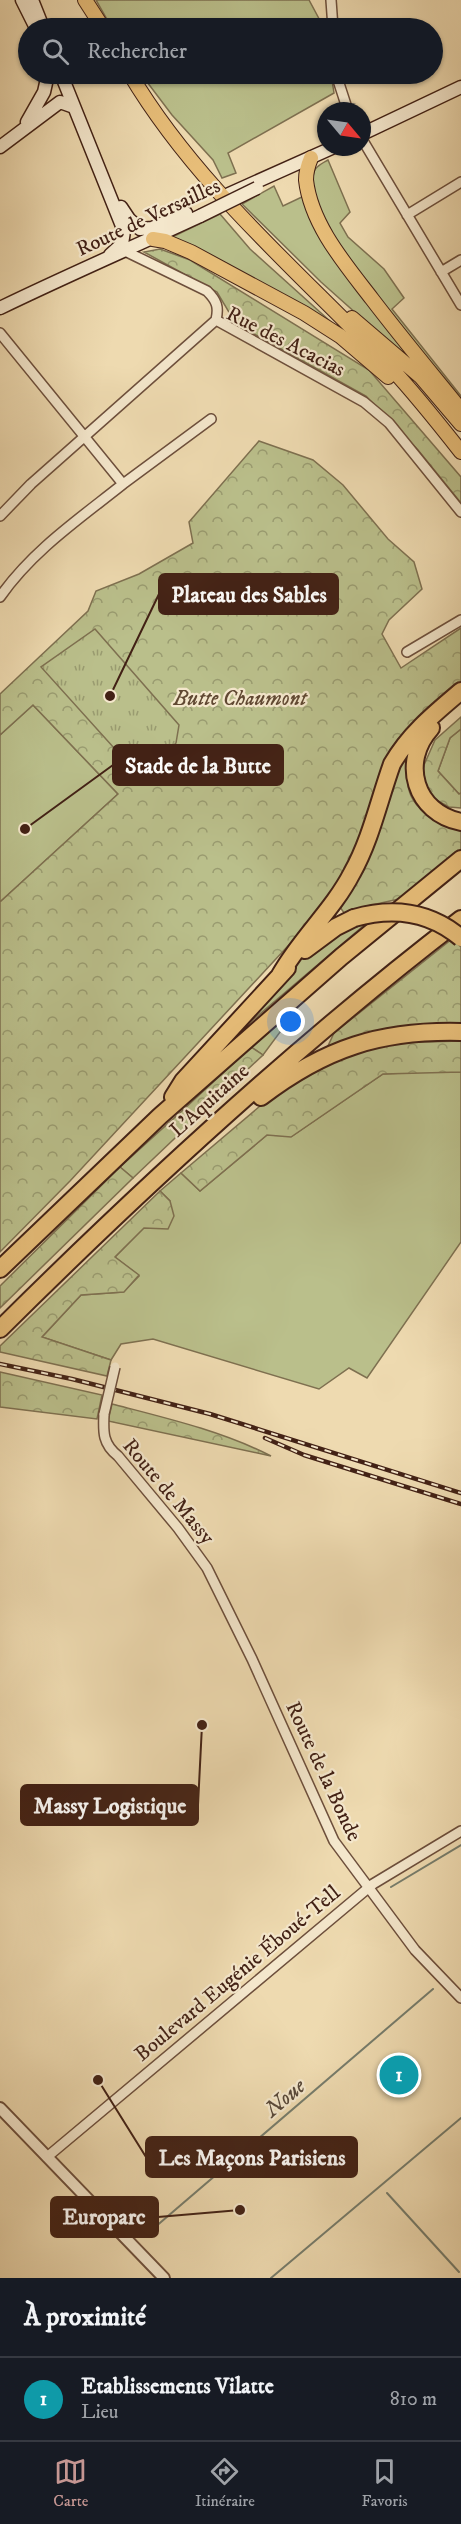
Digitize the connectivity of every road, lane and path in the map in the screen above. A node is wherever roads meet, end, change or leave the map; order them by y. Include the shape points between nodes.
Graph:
1 (22, 0) edge
2 (32, 0) edge
3 (86, 0) edge
4 (331, 0) edge
5 (31, 18) edge
6 (40, 18) edge
7 (97, 18) edge
8 (332, 18) edge
9 (45, 84) edge
10 (65, 84) edge
11 (137, 84) edge
12 (339, 84) edge
13 (461, 87) edge
14 (345, 102) edge
15 (74, 107) junction
16 (24, 128) junction
17 (371, 130) edge
18 (0, 147) edge
19 (317, 155) edge
20 (371, 155) edge
21 (311, 158) junction
22 (461, 182) edge
23 (254, 185) junction
24 (108, 189) junction
25 (197, 213) junction
26 (407, 215) junction
27 (153, 239) junction
28 (125, 251) junction
29 (275, 253) junction
30 (110, 256) junction
31 (461, 260) edge
32 (441, 272) junction
33 (461, 305) edge
34 (0, 308) edge
35 (216, 320) junction
36 (0, 333) edge
37 (424, 407) junction
38 (461, 410) edge
39 (211, 419) dead end
40 (461, 424) edge
41 (86, 438) junction
42 (461, 452) edge
43 (123, 484) junction
44 (461, 512) edge
45 (0, 516) edge
46 (0, 597) edge
47 (461, 620) edge
48 (406, 652) dead end
49 (461, 692) edge
50 (461, 703) edge
51 (461, 822) edge
52 (461, 859) edge
53 (461, 872) edge
54 (461, 907) edge
55 (461, 919) edge
56 (461, 938) edge
57 (341, 957) junction
58 (395, 969) junction
59 (280, 975) junction
60 (461, 1032) edge
61 (160, 1116) junction
62 (212, 1126) junction
63 (0, 1269) edge
64 (0, 1329) edge
65 (116, 1367) dead end
66 (207, 1568) joint
67 (461, 1831) edge
68 (367, 1888) junction
69 (461, 1998) edge
70 (0, 2108) edge
71 (47, 2157) junction
72 (164, 2278) edge

1 - 5 main road
2 - 6 main road
3 - 7 main road
4 - 8 street
9 - 16 main road
10 - 15 main road
11 - 29 main road via 199,171
12 - 14 street
13 - 17 main road
15 - 16 main road via 60,102
15 - 24 main road
16 - 18 main road
19 - 21 main road, Route de Versailles
20 - 26 street
21 - 23 main road, Route de Versailles
21 - 38 main road via 306,178 325,232 398,334
22 - 26 street
23 - 25 main road, Route de Versailles, bridge
23 - 25 main road, Route de Versailles via 228,194
24 - 25 main road via 140,229
24 - 30 main road via 124,238
25 - 27 main road, Route de Versailles
26 - 32 street
27 - 28 main road, Route de Versailles
27 - 37 main road via 191,252 304,313 340,336
28 - 30 main road, Route de Versailles
28 - 35 street via 207,291 219,309
29 - 37 main road via 392,369
29 - 40 main road via 421,377
30 - 34 main road, Route de Versailles
31 - 32 street
32 - 33 street
35 - 41 street, Rue des Acacias
35 - 44 street, Rue des Acacias via 364,402 389,423
36 - 41 street
37 - 42 main road
39 - 43 street
41 - 43 street
41 - 45 street, Rue des Acacias
43 - 46 street via 48,544 16,574
47 - 48 street
49 - 59 highway via 422,724 399,751 352,873
50 - 51 highway via 425,735 414,770 424,799 445,817
52 - 57 highway, L'Aquitaine
53 - 57 highway
54 - 58 highway
55 - 58 highway, L'Aquitaine
56 - 59 highway, bridge via 431,919 410,912 380,912 354,918 318,940
57 - 61 highway, L'Aquitaine
58 - 62 highway, L'Aquitaine
59 - 61 highway via 183,1081
60 - 62 highway via 386,1037 343,1049 277,1085 236,1118
61 - 63 highway, L'Aquitaine
62 - 64 highway, L'Aquitaine
65 - 66 street, Route de Massy, bridge via 104,1414 103,1436 108,1448 178,1528
66 - 68 street, Route de la Bonde via 334,1841
67 - 68 street, Boulevard Eugénie Éboué-Tell
68 - 69 street, Route de la Bonde via 415,1950
68 - 71 street, Boulevard Eugénie Éboué-Tell
70 - 71 street
71 - 72 street

